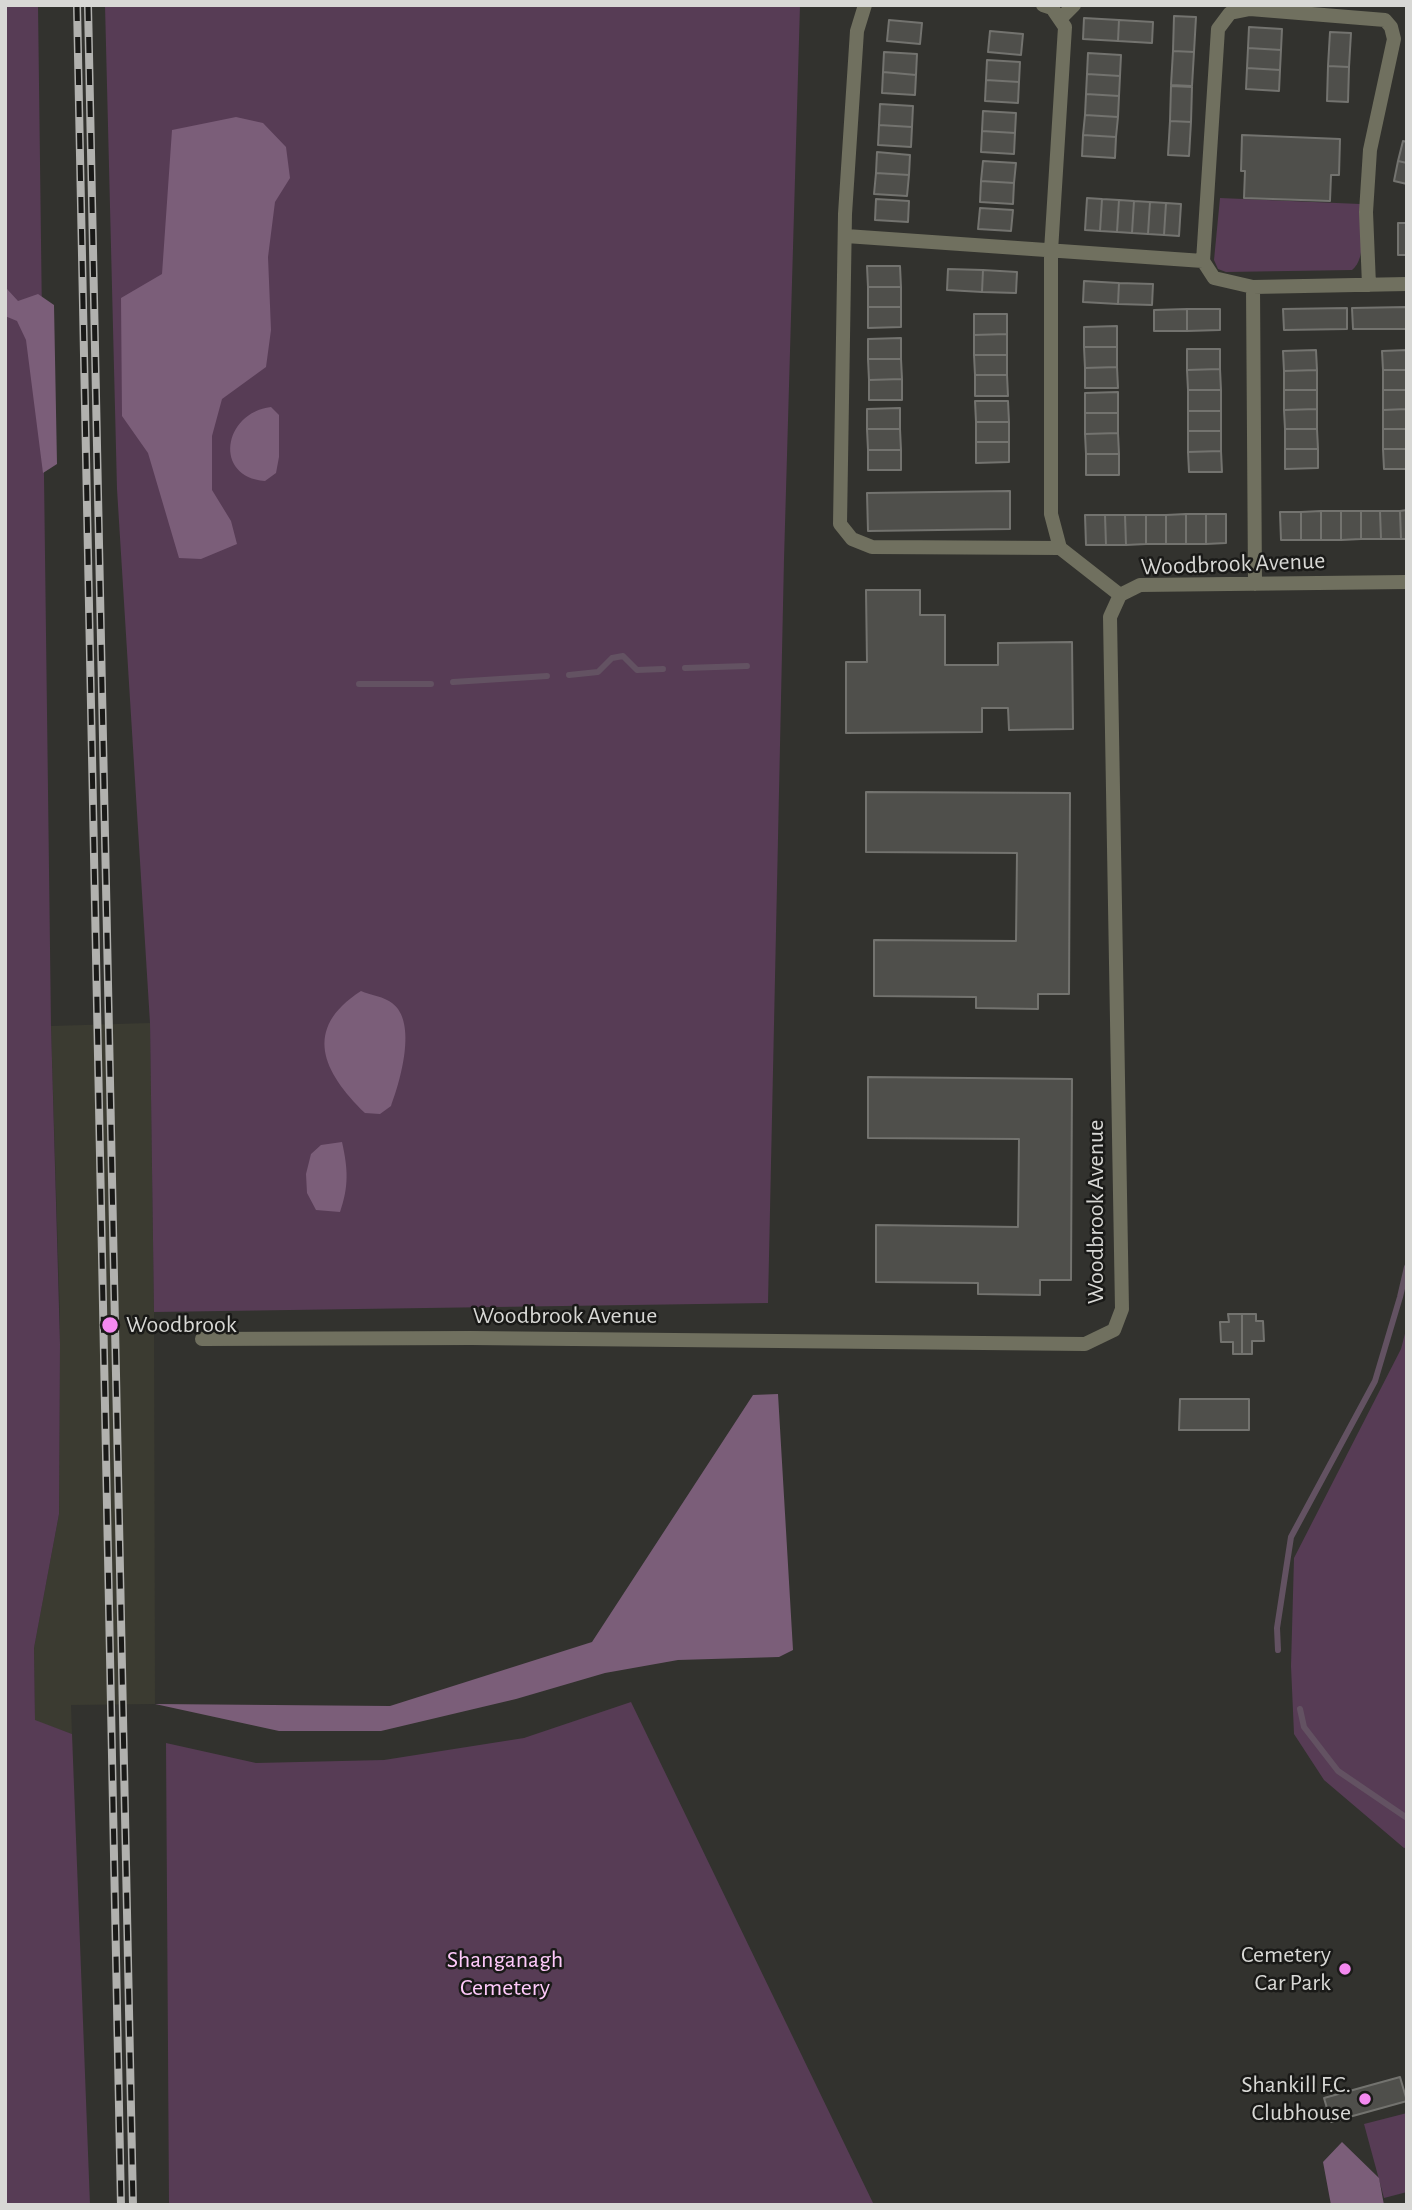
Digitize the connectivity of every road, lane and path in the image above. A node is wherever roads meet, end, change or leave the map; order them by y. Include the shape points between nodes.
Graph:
1 (865, 5) edge
2 (1043, 5) edge
3 (1074, 5) edge
4 (1228, 9) edge
5 (1060, 19) junction
6 (846, 236) junction
7 (1051, 251) junction
8 (1203, 261) junction
9 (1407, 284) edge
10 (1369, 285) junction
11 (1253, 287) junction
12 (1060, 548) junction
13 (1407, 582) edge
14 (1255, 584) junction
15 (1120, 595) junction
16 (202, 1339) dead end

1 - 6 street via 857,31
2 - 5 street
3 - 5 street
4 - 8 street via 1217,29
4 - 10 street via 1385,20 1391,27 1394,39 1370,150 1366,212
5 - 7 street via 1065,27
6 - 7 street
6 - 12 street via 840,524 852,539 872,547
7 - 8 street
7 - 12 street via 1051,514
8 - 11 street via 1214,278
9 - 10 street
10 - 11 street
11 - 14 street
12 - 15 street
13 - 14 street, Woodbrook Avenue
14 - 15 street, Woodbrook Avenue via 1140,585
15 - 16 street, Woodbrook Avenue via 1110,617 1122,1310 1114,1331 1085,1344

